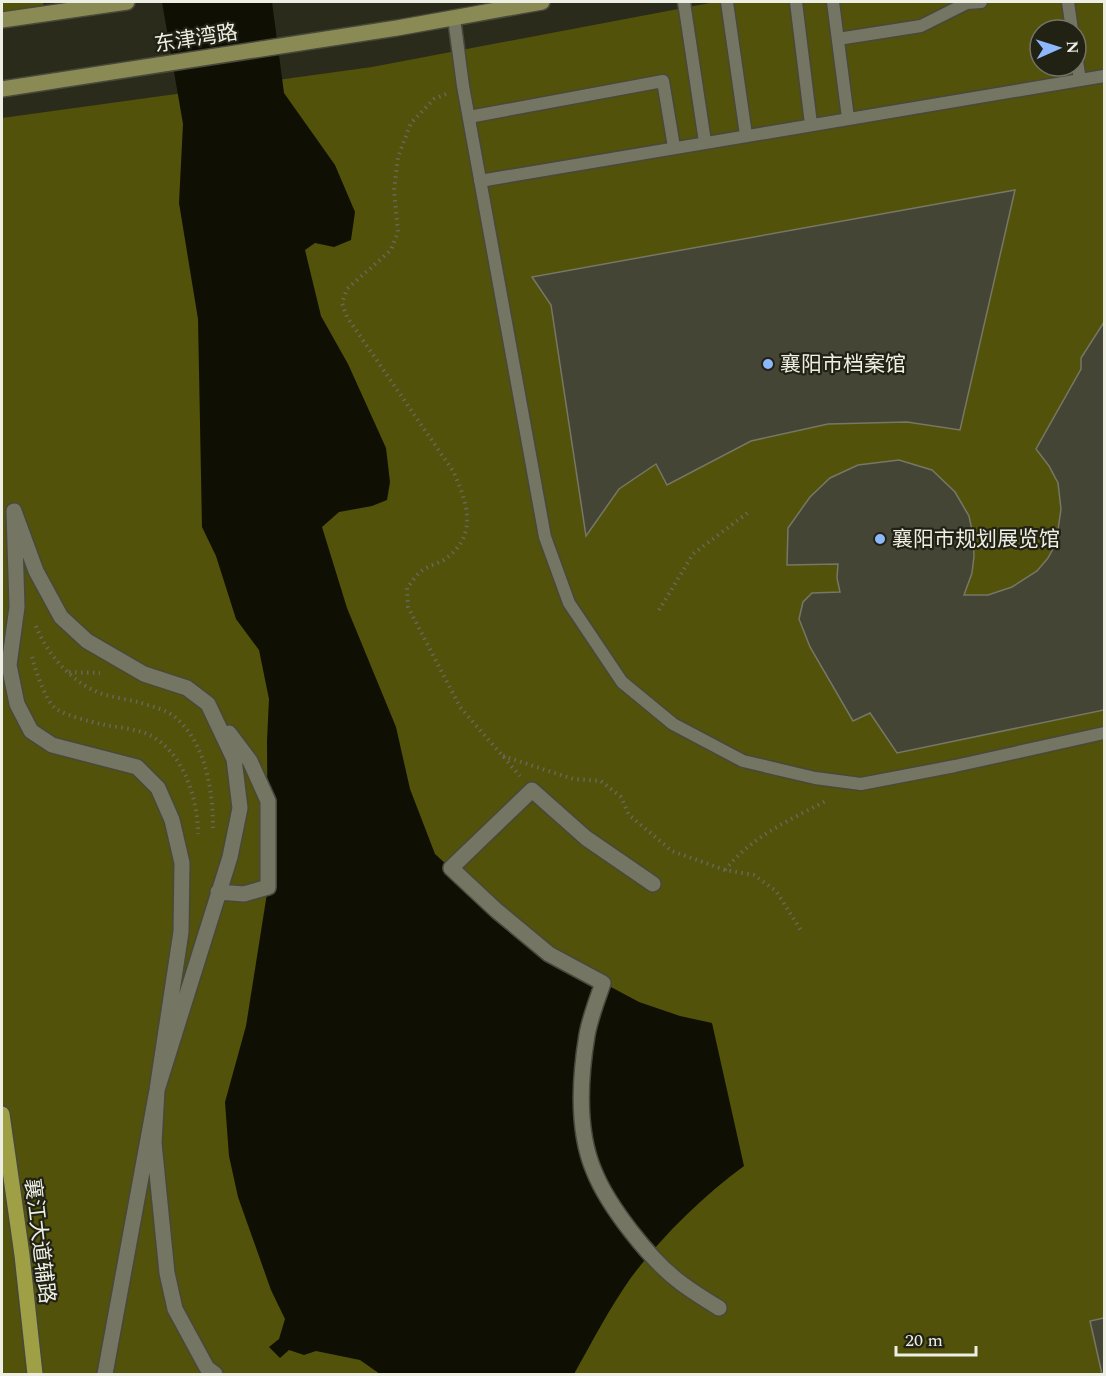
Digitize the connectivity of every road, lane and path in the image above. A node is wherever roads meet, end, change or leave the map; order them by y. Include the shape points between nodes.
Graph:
1 (127, 2) edge
2 (542, 2) edge
3 (684, 2) edge
4 (727, 2) edge
5 (796, 2) edge
6 (833, 2) edge
7 (981, 2) edge
8 (1068, 2) edge
9 (454, 18) junction
10 (1070, 18) edge
11 (2, 20) edge
12 (838, 39) junction
13 (1104, 76) edge
14 (1080, 80) joint
15 (463, 86) junction
16 (2, 89) edge
17 (469, 117) junction
18 (848, 118) junction
19 (812, 124) junction
20 (746, 135) junction
21 (705, 142) junction
22 (674, 147) junction
23 (480, 181) junction
24 (750, 511) dead end
25 (659, 610) dead end
26 (35, 623) dead end
27 (32, 656) dead end
28 (208, 704) junction
29 (1104, 733) edge
30 (502, 756) junction
31 (861, 784) junction
32 (532, 790) junction
33 (212, 838) dead end
34 (198, 842) dead end
35 (724, 870) junction
36 (653, 884) dead end
37 (218, 892) junction
38 (802, 932) dead end
39 (157, 1090) junction
40 (2, 1114) edge
41 (719, 1308) dead end
42 (35, 1374) edge
43 (105, 1374) edge
44 (215, 1374) edge

1 - 11 main road
2 - 9 main road, 东津湾路
3 - 21 lane
4 - 20 lane
5 - 19 lane
6 - 12 lane
7 - 12 lane via 968,3 921,26
8 - 10 lane
9 - 15 lane
9 - 16 main road, 东津湾路
12 - 18 lane
13 - 14 lane
14 - 18 lane
15 - 17 lane
15 - 30 path via 434,99 411,123 398,157 394,190 398,232 391,250 346,289 342,303 347,317 453,471 464,495 469,522 462,541 448,557 420,572 407,588 408,607 460,707
17 - 22 lane via 663,81
17 - 23 lane
18 - 19 lane
19 - 20 lane
20 - 21 lane
21 - 22 lane
22 - 23 lane
23 - 31 lane via 545,537 569,603 622,682 674,724 743,761
24 - 25 path via 693,554
26 - 33 path via 58,663 76,680 98,692 176,717 205,764 212,791
27 - 34 path via 37,676 54,708 86,721 142,732 168,746 190,784 198,819
28 - 37 street via 234,759 240,808
28 - 37 street via 250,761 268,801 268,887 244,894
28 - 39 street via 187,688 144,674 87,641 61,617 36,570 14,511 17,607 9,665 17,704 31,731 52,745 137,767 158,788 172,820 182,863 181,932
29 - 31 lane
30 - 32 path
30 - 35 path via 573,779 601,781 621,797 629,815 672,851
31 - 35 path via 784,822 738,853
32 - 36 street via 586,838
32 - 41 street via 451,868 549,954 603,982 587,1033 580,1086 583,1130 593,1171 618,1215 651,1254 679,1282
35 - 38 path via 754,875 776,891
37 - 39 street
39 - 43 street
39 - 44 street via 154,1143 167,1273 175,1310 207,1368
40 - 42 main road, 襄江大道辅路

